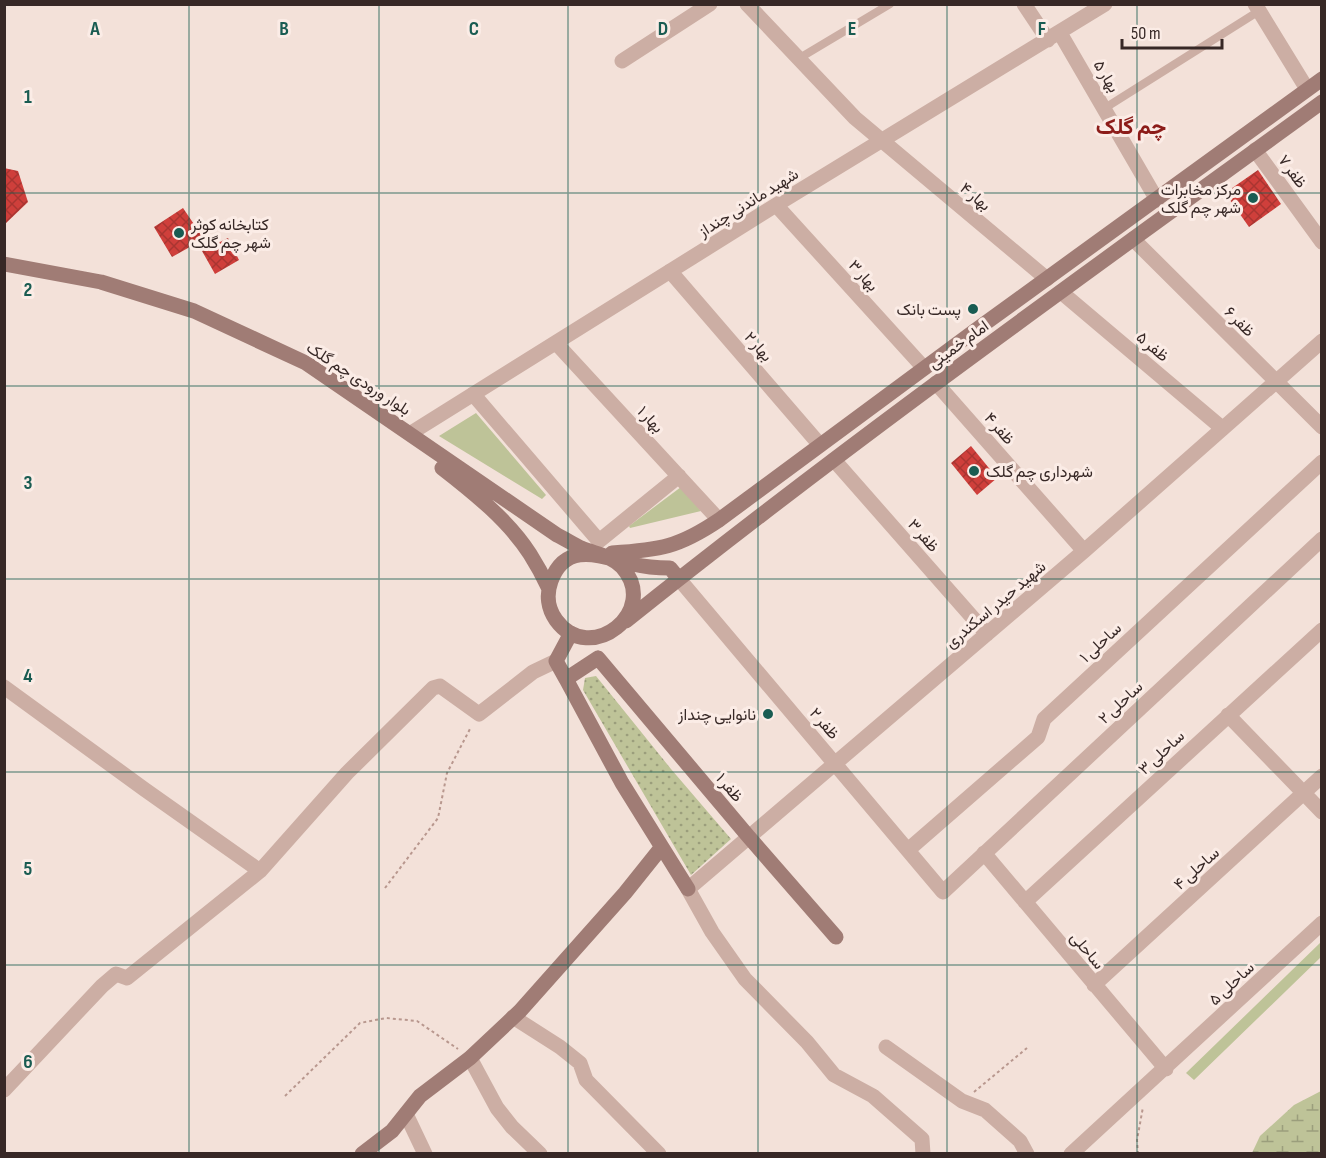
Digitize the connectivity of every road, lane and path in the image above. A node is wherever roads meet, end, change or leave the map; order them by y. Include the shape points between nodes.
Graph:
1 (710, 4) edge
2 (747, 4) edge
3 (890, 4) edge
4 (1024, 4) edge
5 (1106, 4) edge
6 (1257, 8) edge
7 (691, 9) edge
8 (1054, 36) junction
9 (798, 59) junction
10 (622, 61) dead end
11 (1322, 79) edge
12 (1307, 89) junction
13 (1322, 102) edge
14 (1105, 108) junction
15 (881, 141) junction
16 (1256, 150) junction
17 (1180, 183) junction
18 (1190, 197) junction
19 (1157, 200) junction
20 (776, 205) junction
21 (1133, 239) junction
22 (1322, 242) edge
23 (4, 264) edge
24 (670, 271) junction
25 (4, 272) edge
26 (1047, 279) junction
27 (1061, 292) junction
28 (1322, 341) edge
29 (556, 343) junction
30 (924, 368) junction
31 (1275, 381) junction
32 (936, 383) junction
33 (473, 394) junction
34 (1322, 427) edge
35 (1222, 428) junction
36 (411, 433) junction
37 (820, 445) junction
38 (834, 460) junction
39 (1322, 462) edge
40 (679, 476) junction
41 (528, 514) junction
42 (719, 520) junction
43 (514, 533) junction
44 (1322, 539) edge
45 (1084, 551) junction
46 (600, 554) junction
47 (679, 579) junction
48 (548, 587) junction
49 (621, 624) junction
50 (1322, 630) edge
51 (571, 633) junction
52 (987, 634) junction
53 (598, 637) junction
54 (598, 658) junction
55 (556, 660) junction
56 (566, 679) junction
57 (4, 687) edge
58 (479, 714) junction
59 (1228, 715) junction
60 (836, 763) junction
61 (1322, 776) edge
62 (1303, 794) junction
63 (1322, 812) edge
64 (748, 836) junction
65 (661, 848) junction
66 (908, 850) junction
67 (984, 853) junction
68 (260, 870) junction
69 (385, 888) dead end
70 (688, 890) junction
71 (943, 891) joint
72 (1025, 902) junction
73 (1322, 923) edge
74 (836, 937) dead end
75 (1094, 985) junction
76 (513, 1017) junction
77 (886, 1047) dead end
78 (1027, 1048) dead end
79 (470, 1058) junction
80 (1166, 1069) junction
81 (4, 1090) edge
82 (285, 1096) dead end
83 (962, 1101) junction
84 (1144, 1107) dead end
85 (406, 1114) junction
86 (362, 1154) edge
87 (424, 1154) edge
88 (540, 1154) edge
89 (659, 1154) edge
90 (923, 1154) edge
91 (1027, 1154) edge
92 (1071, 1154) edge
93 (1138, 1154) edge

1 - 7 street
2 - 9 street, بهار ۴
3 - 9 lane
4 - 8 street, بهار ۵
5 - 8 street, شهید ماندنی چنداز
6 - 12 street
6 - 14 lane
7 - 10 street
8 - 14 street, بهار ۵
8 - 15 street, شهید ماندنی چنداز
9 - 15 street, بهار ۴
11 - 12 street, امام خمینی
12 - 17 street, امام خمینی
13 - 16 street, امام خمینی
14 - 19 street, بهار ۵
15 - 20 street, شهید ماندنی چنداز
15 - 26 street, بهار ۴
16 - 18 street, امام خمینی
16 - 22 street, ظفر ۷
17 - 18 street
17 - 19 street, امام خمینی
18 - 21 street, امام خمینی
19 - 26 street, امام خمینی
20 - 24 street, شهید ماندنی چنداز
20 - 30 street, بهار ۳
21 - 27 street, امام خمینی
21 - 31 street, ظفر ۶
23 - 36 street, بلوار ورودی چم گلک via 101,282 194,311 306,363
24 - 29 street, شهید ماندنی چنداز
24 - 37 street, بهار ۲
25 - 43 street, بلوار ورودی چم گلک via 100,290 189,319 302,368 443,468
26 - 30 street, امام خمینی
27 - 32 street, امام خمینی
27 - 35 street, ظفر ۵
28 - 31 street, شهید حیدر اسکندری
29 - 33 street, شهید ماندنی چنداز
29 - 40 street, بهار ۱
30 - 32 street
30 - 37 street, امام خمینی
31 - 34 street, ظفر ۶
31 - 35 street, شهید حیدر اسکندری
32 - 38 street, امام خمینی
32 - 45 street, ظفر ۴
33 - 36 street, شهید ماندنی چنداز
33 - 40 street via 599,541
35 - 45 street, شهید حیدر اسکندری
36 - 41 street, بلوار ورودی چم گلک
37 - 42 street, امام خمینی
38 - 47 street, امام خمینی
38 - 52 street, ظفر ۳
39 - 66 street, ساحلی ۱ via 1044,719 1038,737
40 - 42 street, بهار ۱
41 - 43 street via 532,530 526,535
41 - 46 street, بلوار ورودی چم گلک via 557,535
42 - 46 street, امام خمینی via 686,541 670,546
43 - 48 street, بلوار ورودی چم گلک
44 - 67 street, ساحلی ۲
45 - 52 street, شهید حیدر اسکندری
46 - 47 street via 633,564 669,568
46 - 48 street via 573,556 553,575
46 - 49 street via 622,567 633,589 629,614
47 - 49 street, امام خمینی
47 - 60 street, ظفر ۲
48 - 51 street via 552,614
49 - 53 street
50 - 59 street, ساحلی ۳
51 - 53 street
51 - 55 street
52 - 60 street, شهید حیدر اسکندری
53 - 54 street
54 - 56 street
54 - 64 street, ظفر ۱
55 - 56 street
55 - 58 street via 533,672
56 - 65 street
57 - 68 street
58 - 68 street via 440,686 433,688 347,773
58 - 69 path via 447,773 438,818
59 - 62 street
59 - 72 street, ساحلی ۳
60 - 64 street, شهید حیدر اسکندری
60 - 66 street, ظفر ۲
61 - 62 street, ساحلی ۴
62 - 63 street
62 - 75 street, ساحلی ۴
64 - 70 street, شهید حیدر اسکندری
64 - 74 street, ظفر ۱
65 - 70 street
65 - 76 street
66 - 71 street, ظفر ۲
67 - 71 street, ساحلی ۲
67 - 72 street, ساحلی
68 - 81 street via 127,978 116,974 102,986
70 - 90 street via 744,979 807,1041 834,1075 873,1096 921,1139
72 - 75 street, ساحلی
73 - 80 street, ساحلی ۵
75 - 80 street, ساحلی
76 - 79 street
76 - 89 street via 580,1064 586,1080
77 - 83 street
78 - 83 path
79 - 82 path via 417,1021 386,1017 360,1023
79 - 85 street via 420,1096
79 - 88 street via 497,1108
80 - 92 street, ساحلی ۵
83 - 91 street via 985,1110 1020,1141
84 - 93 path
85 - 86 street via 392,1131
85 - 87 street

